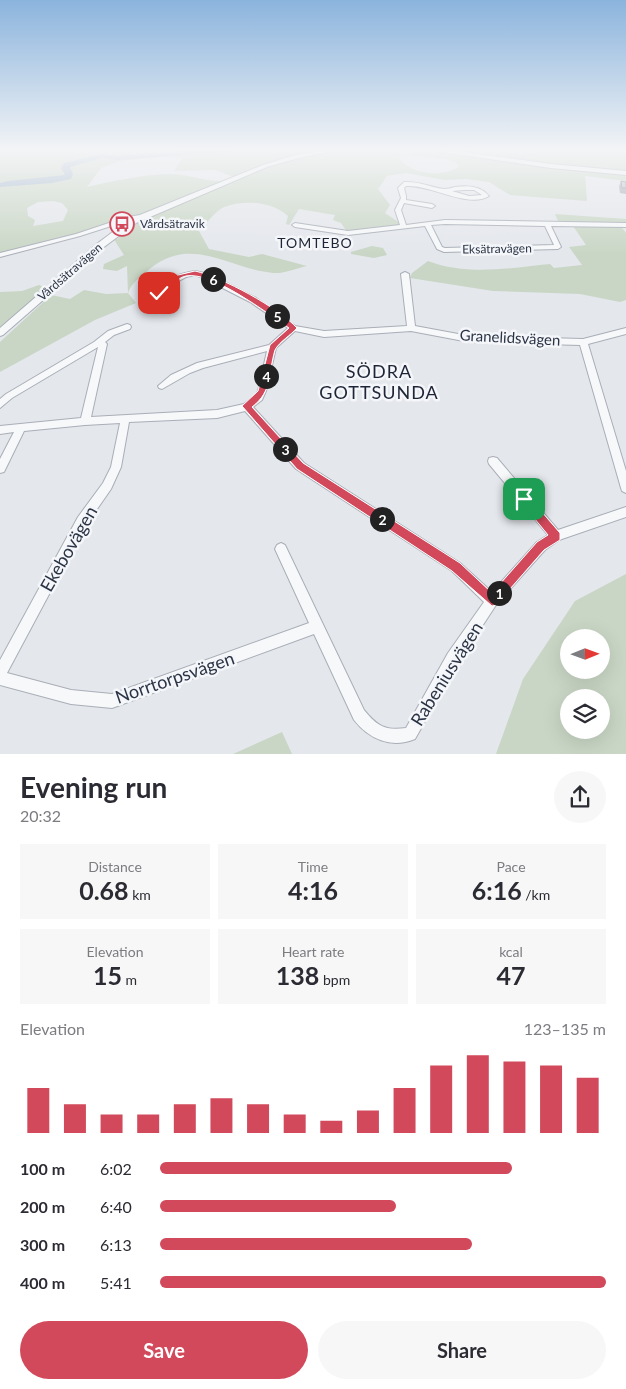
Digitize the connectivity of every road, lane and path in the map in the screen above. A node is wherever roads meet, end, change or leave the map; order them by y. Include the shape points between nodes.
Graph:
1 (220, 184) edge
2 (406, 184) edge
3 (407, 184) edge
4 (449, 190) junction
5 (403, 201) junction
6 (432, 206) dead end
7 (140, 217) junction
8 (427, 223) junction
9 (626, 224) edge
10 (295, 225) dead end
11 (548, 225) junction
12 (403, 226) junction
13 (0, 255) edge
14 (406, 274) dead end
15 (168, 286) dead end
16 (127, 328) dead end
17 (294, 328) junction
18 (411, 328) junction
19 (626, 331) edge
20 (0, 333) edge
21 (582, 342) junction
22 (97, 344) junction
23 (272, 347) junction
24 (162, 386) dead end
25 (0, 404) edge
26 (247, 406) junction
27 (125, 420) junction
28 (85, 421) junction
29 (20, 428) junction
30 (0, 430) edge
31 (493, 461) dead end
32 (0, 469) edge
33 (626, 488) edge
34 (626, 512) edge
35 (556, 536) junction
36 (281, 549) dead end
37 (492, 601) junction
38 (318, 626) junction
39 (0, 673) edge
40 (0, 678) edge

1 - 7 street, Vårdsätravägen
2 - 5 street via 401,186
3 - 4 street
4 - 4 street via 468,188 480,190 486,196 473,198 455,195
5 - 6 street
5 - 12 street via 398,210
7 - 13 street
7 - 20 street, Vårdsätravägen via 101,244
8 - 11 street, Eksätravägen via 469,221
8 - 11 street, Eksätravägen via 439,248 444,250 558,247
8 - 12 street, Eksätravägen
9 - 11 street, Eksätravägen
10 - 12 street, Eksätravägen via 348,233
14 - 18 street
15 - 17 street via 184,275 206,276 253,300
16 - 22 street via 111,333
17 - 18 street, Granelidsvägen via 330,335
17 - 23 street
18 - 21 street, Granelidsvägen via 469,339
19 - 21 street, Granelidsvägen
21 - 33 street
22 - 25 street
22 - 28 street via 104,344
23 - 24 street via 190,370
23 - 26 street via 262,391
26 - 27 street via 204,416
26 - 37 street via 300,466 456,567
27 - 28 street
27 - 39 street, Ekebovägen via 116,467 107,486 82,521
28 - 29 street
29 - 30 street
29 - 32 street
31 - 35 street
34 - 35 street, Rabeniusvägen
35 - 37 street, Rabeniusvägen via 540,546
36 - 38 street
37 - 38 street, Rabeniusvägen via 453,658 410,734 393,736 370,729 359,715
38 - 40 street, Norrtorpsvägen via 112,701 71,697

